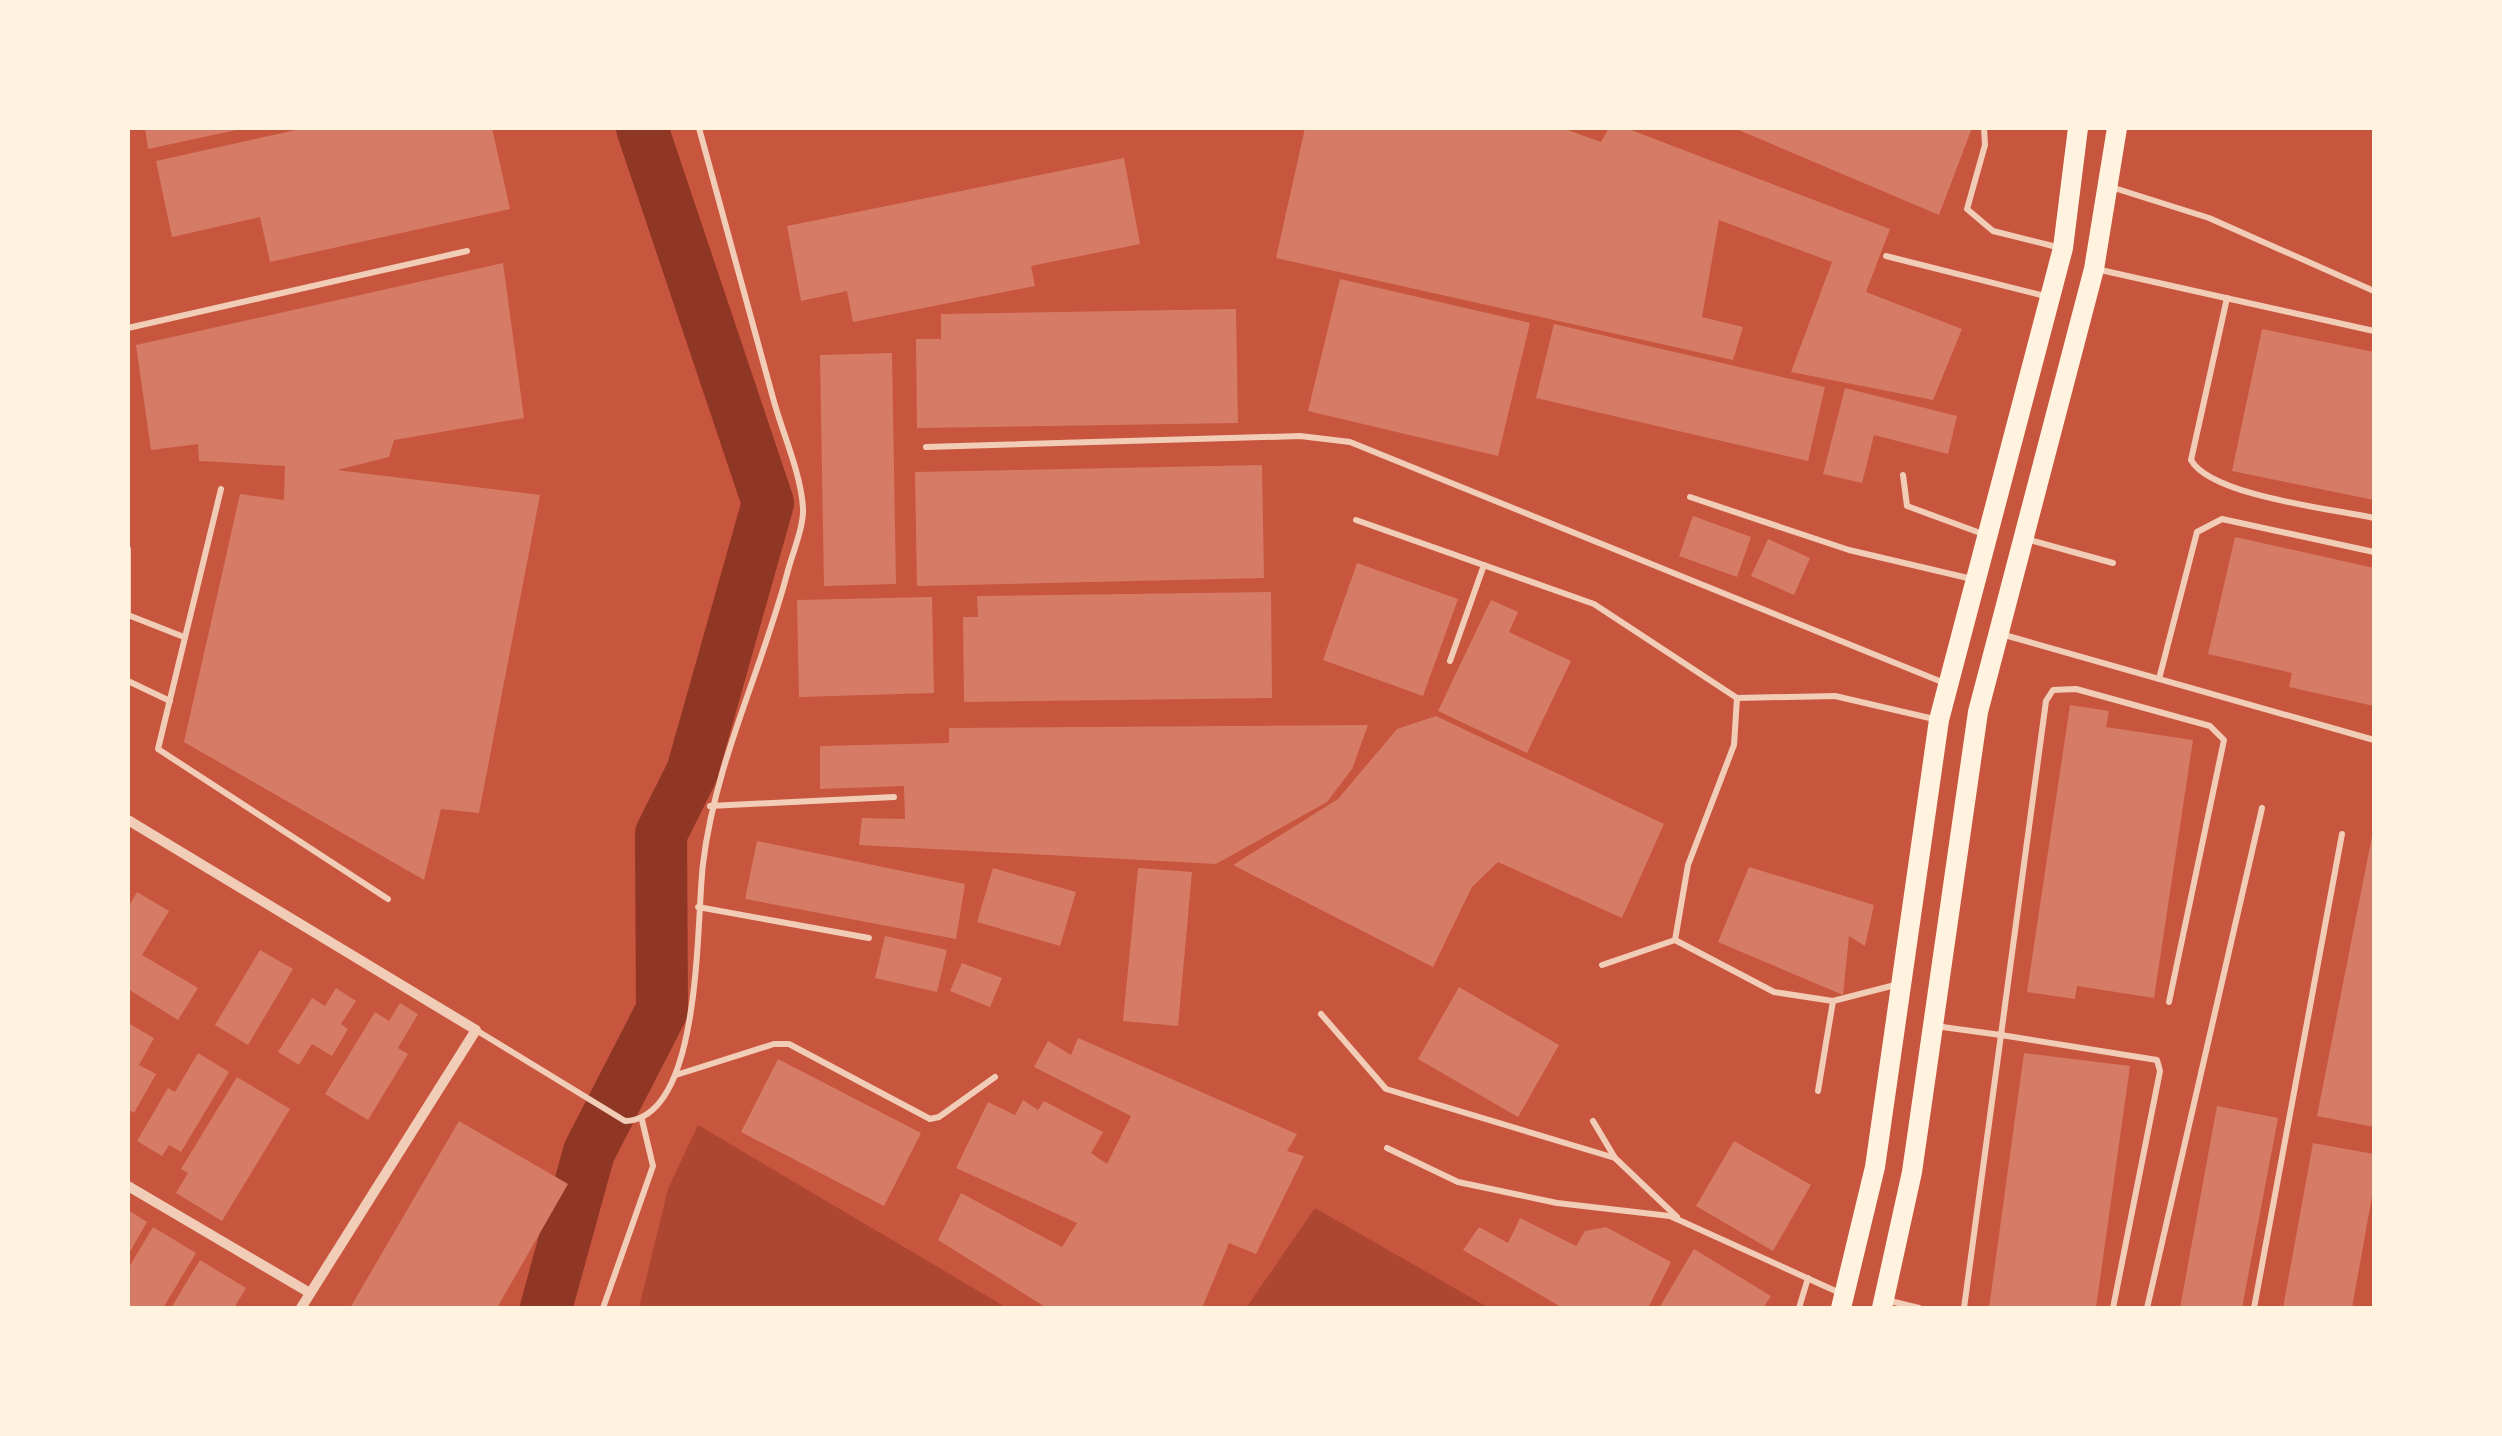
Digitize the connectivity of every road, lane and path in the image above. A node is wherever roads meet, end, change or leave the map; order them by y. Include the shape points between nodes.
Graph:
1 (699, 128) edge
2 (1984, 128) edge
3 (2078, 128) edge
4 (2118, 128) edge
5 (2110, 187) junction
6 (2062, 248) junction
7 (467, 250) dead end
8 (1886, 256) dead end
9 (2094, 268) junction
10 (2374, 291) edge
11 (2050, 297) junction
12 (2226, 298) junction
13 (128, 328) edge
14 (2374, 330) edge
15 (926, 448) dead end
16 (1903, 475) dead end
17 (221, 489) dead end
18 (1690, 497) dead end
19 (2374, 518) edge
20 (1356, 520) dead end
21 (1987, 536) junction
22 (2024, 538) junction
23 (128, 549) edge
24 (2374, 552) edge
25 (2114, 563) dead end
26 (1484, 565) junction
27 (1974, 580) junction
28 (128, 616) edge
29 (1999, 634) junction
30 (184, 637) junction
31 (1450, 661) dead end
32 (2159, 679) junction
33 (128, 682) edge
34 (1948, 684) junction
35 (1737, 698) junction
36 (170, 702) junction
37 (1939, 720) junction
38 (2374, 740) edge
39 (894, 797) dead end
40 (710, 806) junction
41 (2262, 808) dead end
42 (128, 820) edge
43 (2342, 834) dead end
44 (388, 899) dead end
45 (698, 907) junction
46 (869, 938) dead end
47 (1675, 940) junction
48 (1602, 965) dead end
49 (1901, 984) junction
50 (1833, 1001) junction
51 (2170, 1002) dead end
52 (1321, 1014) dead end
53 (1934, 1026) junction
54 (476, 1030) junction
55 (2001, 1035) junction
56 (675, 1075) junction
57 (995, 1077) dead end
58 (1818, 1091) dead end
59 (642, 1120) junction
60 (1593, 1122) dead end
61 (1387, 1148) dead end
62 (1615, 1158) junction
63 (128, 1186) edge
64 (1682, 1222) junction
65 (1808, 1278) junction
66 (310, 1293) junction
67 (1843, 1302) edge
68 (1884, 1306) edge
69 (301, 1308) edge
70 (602, 1308) edge
71 (1799, 1308) edge
72 (1919, 1308) edge
73 (1964, 1308) edge
74 (2112, 1308) edge
75 (2147, 1308) edge
76 (2254, 1308) edge

1 - 40 lane via 804,509 766,652
2 - 6 lane via 1967,209 1992,231
3 - 6 main road
4 - 5 main road
5 - 9 main road
5 - 10 lane via 2209,218
6 - 11 main road
7 - 13 lane
8 - 11 lane
9 - 12 lane
9 - 22 main road
11 - 21 main road
12 - 14 lane
12 - 19 lane via 2191,460 2196,470 2226,486
15 - 34 lane via 1300,436 1350,442
16 - 21 lane via 1907,506
17 - 30 lane
18 - 27 lane via 1849,550
20 - 26 lane
21 - 27 main road
22 - 25 lane
22 - 29 main road
23 - 28 lane
24 - 32 lane via 2212,522 2197,532
26 - 31 lane
26 - 35 lane via 1594,604
27 - 34 main road
28 - 30 lane
29 - 32 lane
29 - 53 main road via 1978,712
30 - 36 lane
32 - 38 lane
33 - 36 lane
34 - 37 main road
35 - 37 lane via 1835,696
35 - 47 lane via 1734,745 1688,865
36 - 44 lane via 158,749
37 - 49 main road
39 - 40 lane
40 - 45 lane
41 - 75 lane
42 - 54 street
43 - 76 lane
45 - 46 lane
45 - 56 lane via 694,994
47 - 48 lane
47 - 50 lane via 1774,992
49 - 50 lane
49 - 67 main road via 1875,1168
50 - 58 lane
51 - 55 lane via 2224,740 2210,726 2076,689 2053,690 2046,700
52 - 62 lane via 1386,1089
53 - 55 lane
53 - 68 main road
54 - 59 lane via 587,1102 625,1121
54 - 66 street
55 - 73 lane
55 - 74 lane via 2157,1060
56 - 57 lane via 788,1044 930,1119
56 - 59 lane via 657,1109
59 - 70 lane via 652,1166
60 - 62 lane
61 - 64 lane via 1458,1182
62 - 64 lane
63 - 66 street
64 - 65 lane
65 - 67 lane
65 - 71 lane
66 - 69 street
68 - 72 lane

